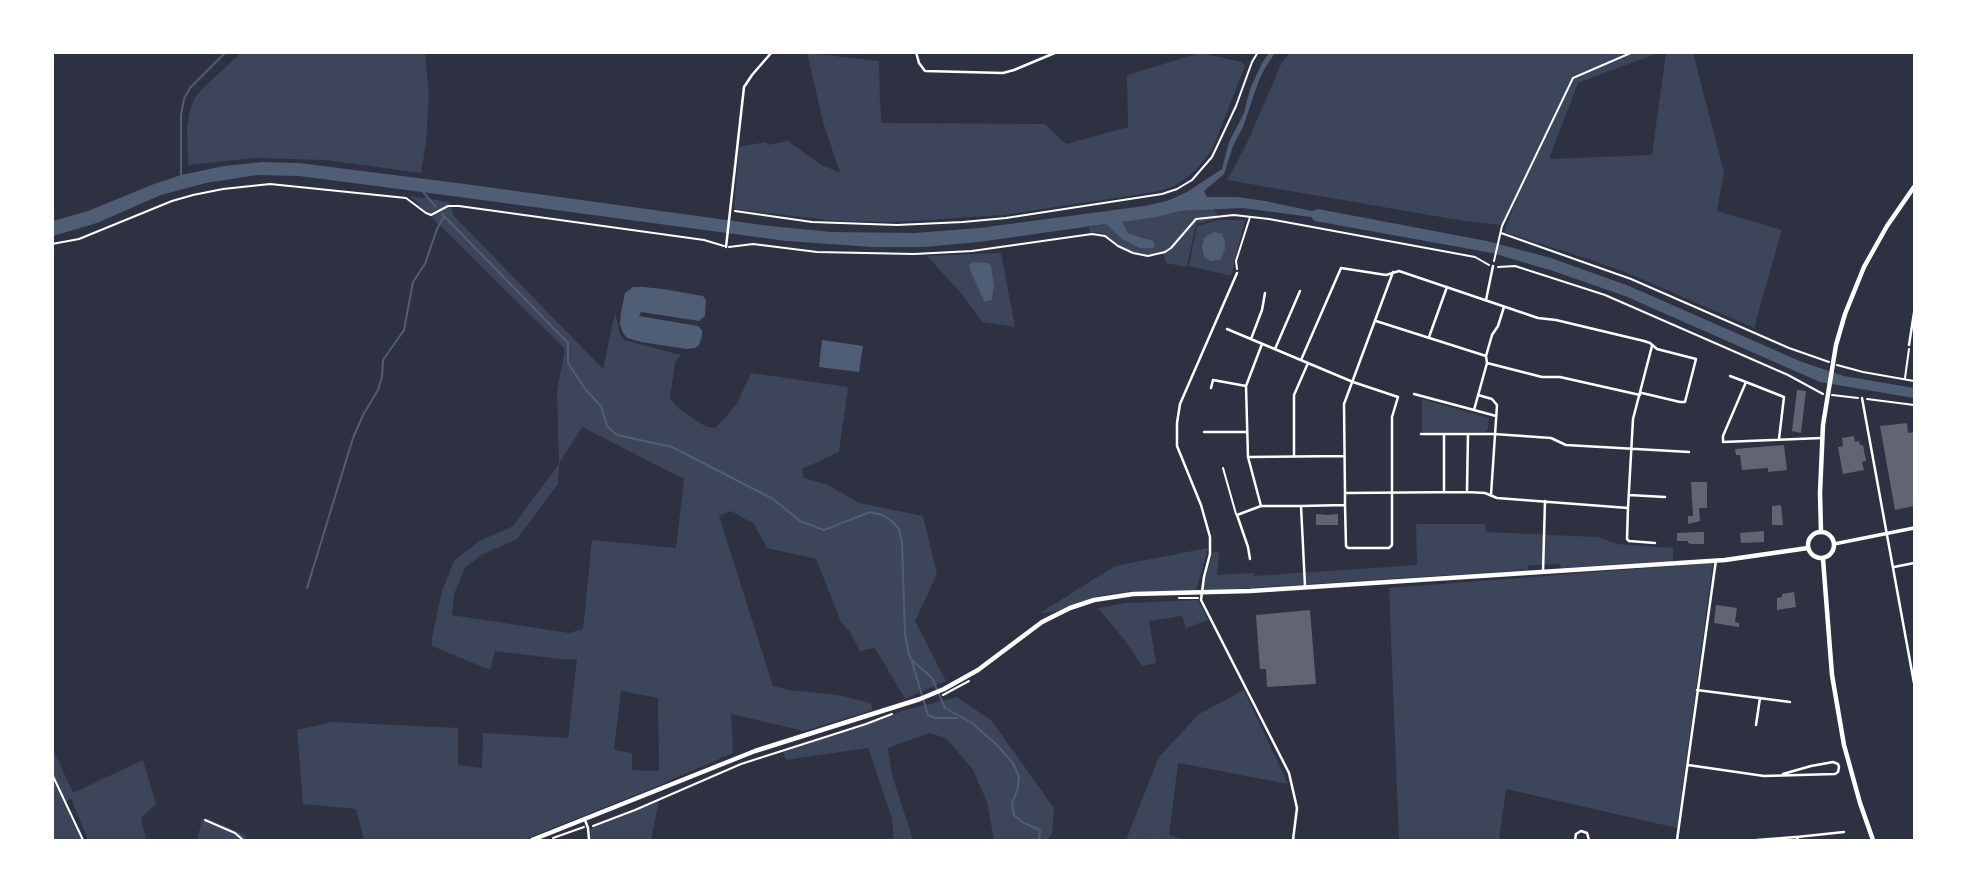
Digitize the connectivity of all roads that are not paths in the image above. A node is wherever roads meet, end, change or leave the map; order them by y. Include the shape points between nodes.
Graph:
1 (772, 52) edge
2 (916, 52) edge
3 (1057, 52) edge
4 (1914, 187) edge
5 (727, 245) road end
6 (1493, 266) road end
7 (1394, 272) junction
8 (1237, 273) road end
9 (1447, 287) junction
10 (1300, 291) dead end
11 (1265, 293) dead end
12 (1486, 300) junction
13 (1504, 307) junction
14 (1914, 313) edge
15 (1376, 321) junction
16 (1227, 329) dead end
17 (1429, 338) junction
18 (1251, 339) junction
19 (1262, 344) junction
20 (1909, 345) road end
21 (1652, 346) junction
22 (1275, 349) junction
23 (1486, 356) junction
24 (1301, 360) junction
25 (1308, 363) junction
26 (1487, 363) junction
27 (1730, 376) dead end
28 (1353, 382) junction
29 (1746, 382) junction
30 (1246, 386) junction
31 (1211, 387) dead end
32 (1414, 394) dead end
33 (1640, 394) junction
34 (1478, 395) junction
35 (1862, 398) road end
36 (1474, 410) junction
37 (1496, 416) junction
38 (1205, 432) dead end
39 (1247, 432) junction
40 (1421, 434) dead end
41 (1444, 434) junction
42 (1468, 434) junction
43 (1494, 434) junction
44 (1822, 438) junction
45 (1779, 439) junction
46 (1631, 449) junction
47 (1689, 452) dead end
48 (1345, 456) junction
49 (1248, 457) junction
50 (1294, 457) junction
51 (1223, 468) dead end
52 (1444, 492) junction
53 (1468, 492) junction
54 (1345, 493) junction
55 (1392, 493) junction
56 (1491, 495) junction
57 (1629, 495) junction
58 (1665, 497) dead end
59 (1545, 501) junction
60 (1345, 505) junction
61 (1261, 506) junction
62 (1301, 506) junction
63 (1628, 508) junction
64 (1237, 515) junction
65 (1914, 528) edge
66 (1821, 532) junction
67 (1886, 534) junction
68 (1655, 543) dead end
69 (1834, 544) junction
70 (1808, 548) junction
71 (1250, 559) dead end
72 (1823, 559) junction
73 (1716, 560) junction
74 (1914, 563) edge
75 (1893, 568) junction
76 (1543, 572) junction
77 (1305, 587) junction
78 (1201, 596) junction
79 (1914, 652) edge
80 (1909, 653) junction
81 (1914, 684) edge
82 (1698, 690) junction
83 (1760, 698) junction
84 (1790, 702) dead end
85 (1756, 725) dead end
86 (1688, 765) junction
87 (52, 774) edge
88 (1783, 774) junction
89 (585, 819) junction
90 (205, 820) dead end
91 (1844, 832) dead end
92 (1797, 839) edge
93 (1757, 840) edge
94 (83, 841) edge
95 (243, 841) edge
96 (532, 841) edge
97 (589, 841) edge
98 (1293, 841) edge
99 (1575, 841) edge
100 (1589, 841) edge
101 (1677, 841) edge
102 (1873, 841) edge

1 - 5 street via 744,87
2 - 3 street via 925,71 1003,73
4 - 44 main road via 1864,267 1841,327
6 - 12 street
7 - 9 street
7 - 15 street
7 - 24 street via 1386,275 1341,268
8 - 78 street via 1180,404 1177,423 1177,446 1210,537
9 - 12 street
9 - 17 street
10 - 22 street
11 - 18 street
12 - 13 street
13 - 21 street
13 - 23 street
14 - 20 street
15 - 17 street
15 - 28 street
16 - 18 street
17 - 23 street
18 - 19 street
19 - 22 street
19 - 30 street
21 - 33 street
21 - 33 street via 1696,359 1687,398 1680,402
22 - 24 street
23 - 26 street
24 - 25 street
25 - 28 street
25 - 50 street via 1294,395
26 - 33 street
26 - 34 street
27 - 29 street
28 - 48 street via 1344,404
28 - 55 street via 1398,397 1392,417
29 - 45 street via 1784,397
29 - 45 street via 1723,442
30 - 31 street via 1213,380
30 - 39 street
32 - 36 street
33 - 46 street
34 - 36 street
34 - 37 street via 1492,399
35 - 67 street
36 - 37 street
37 - 43 street
38 - 39 street
39 - 49 street
40 - 41 street
41 - 42 street
41 - 52 street
42 - 43 street
42 - 53 street
43 - 46 street
43 - 56 street
44 - 45 street
44 - 66 main road
46 - 47 street
46 - 57 street
48 - 50 street
48 - 54 street
49 - 50 street
49 - 61 street
51 - 64 lane
52 - 53 street
52 - 55 street
53 - 56 street
54 - 55 street
54 - 60 street
55 - 60 street via 1389,548 1348,548
56 - 59 street
57 - 58 street
57 - 63 street
59 - 63 street
59 - 76 street
60 - 62 street
61 - 62 street
61 - 64 street
62 - 77 street
63 - 68 street via 1627,539
64 - 71 street
65 - 67 street
66 - 69 main road via 1830,535
66 - 70 main road via 1811,537
67 - 69 street
67 - 75 street
69 - 72 main road via 1832,554
70 - 72 main road
70 - 73 main road
72 - 102 main road via 1842,733
73 - 76 main road
73 - 82 street
74 - 75 street
75 - 80 street
76 - 77 main road
77 - 78 main road
78 - 89 main road via 1120,595 1070,608 1042,622 945,692 755,751
78 - 98 street via 1289,773 1297,808
79 - 80 street
80 - 81 street
82 - 83 street
82 - 86 street
83 - 84 street
83 - 85 street
86 - 88 street via 1764,776
86 - 101 street
87 - 94 lane
88 - 88 street via 1835,774 1839,768 1833,762
89 - 96 main road
89 - 97 street
90 - 95 lane
91 - 92 street
92 - 93 street
99 - 100 street via 1581,831 1587,832

